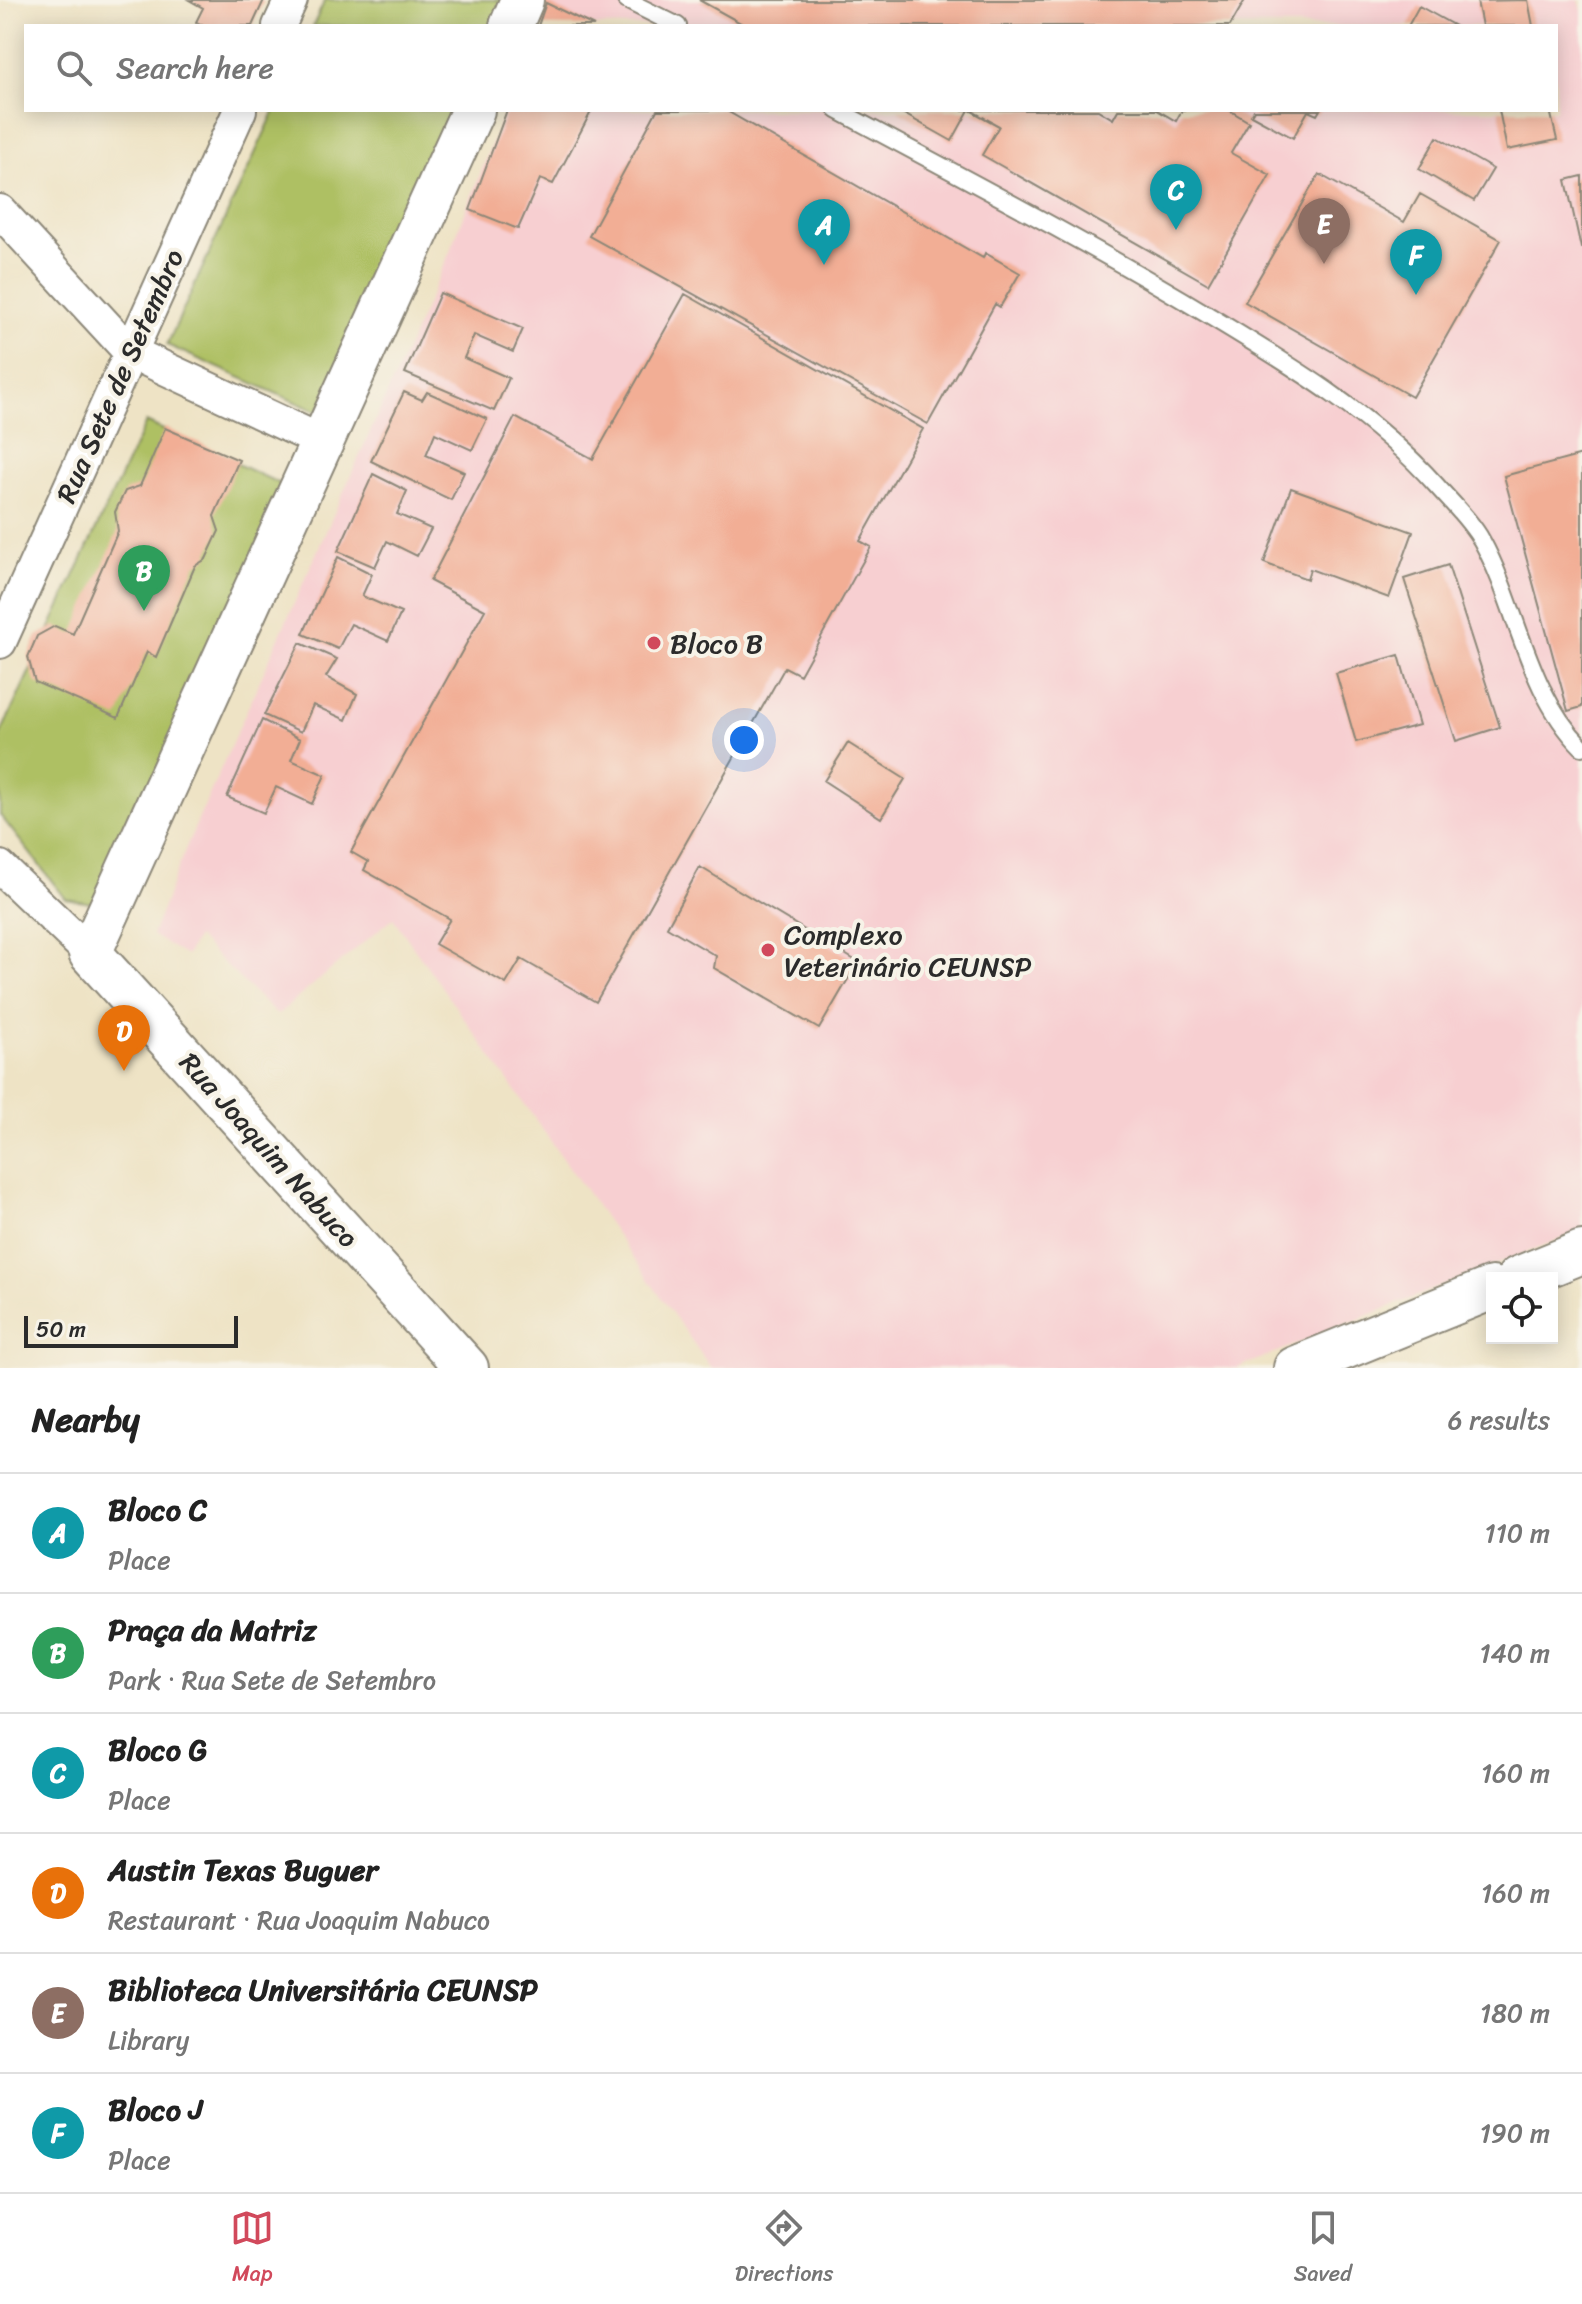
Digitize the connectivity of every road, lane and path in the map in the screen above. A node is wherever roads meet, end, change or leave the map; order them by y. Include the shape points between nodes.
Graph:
1 (291, 0) edge
2 (522, 0) edge
3 (626, 0) edge
4 (280, 24) edge
5 (512, 24) edge
6 (674, 24) edge
7 (239, 112) edge
8 (472, 112) edge
9 (841, 112) edge
10 (0, 211) edge
11 (130, 352) junction
12 (323, 442) junction
13 (0, 642) edge
14 (1582, 747) edge
15 (0, 867) edge
16 (90, 953) junction
17 (1582, 1252) edge
18 (1533, 1272) edge
19 (1486, 1290) edge
20 (467, 1368) edge
21 (1295, 1368) edge

1 - 4 street
2 - 5 street
3 - 6 lane
7 - 11 street, Rua Sete de Setembro
8 - 12 street
9 - 14 lane via 1106,253 1308,375 1357,413 1434,482 1481,540 1542,686 1563,728
10 - 11 street
11 - 12 street
11 - 13 street, Rua Sete de Setembro
12 - 16 street
15 - 16 street, Rua Joaquim Nabuco
16 - 20 street, Rua Joaquim Nabuco
17 - 18 street
19 - 21 street

